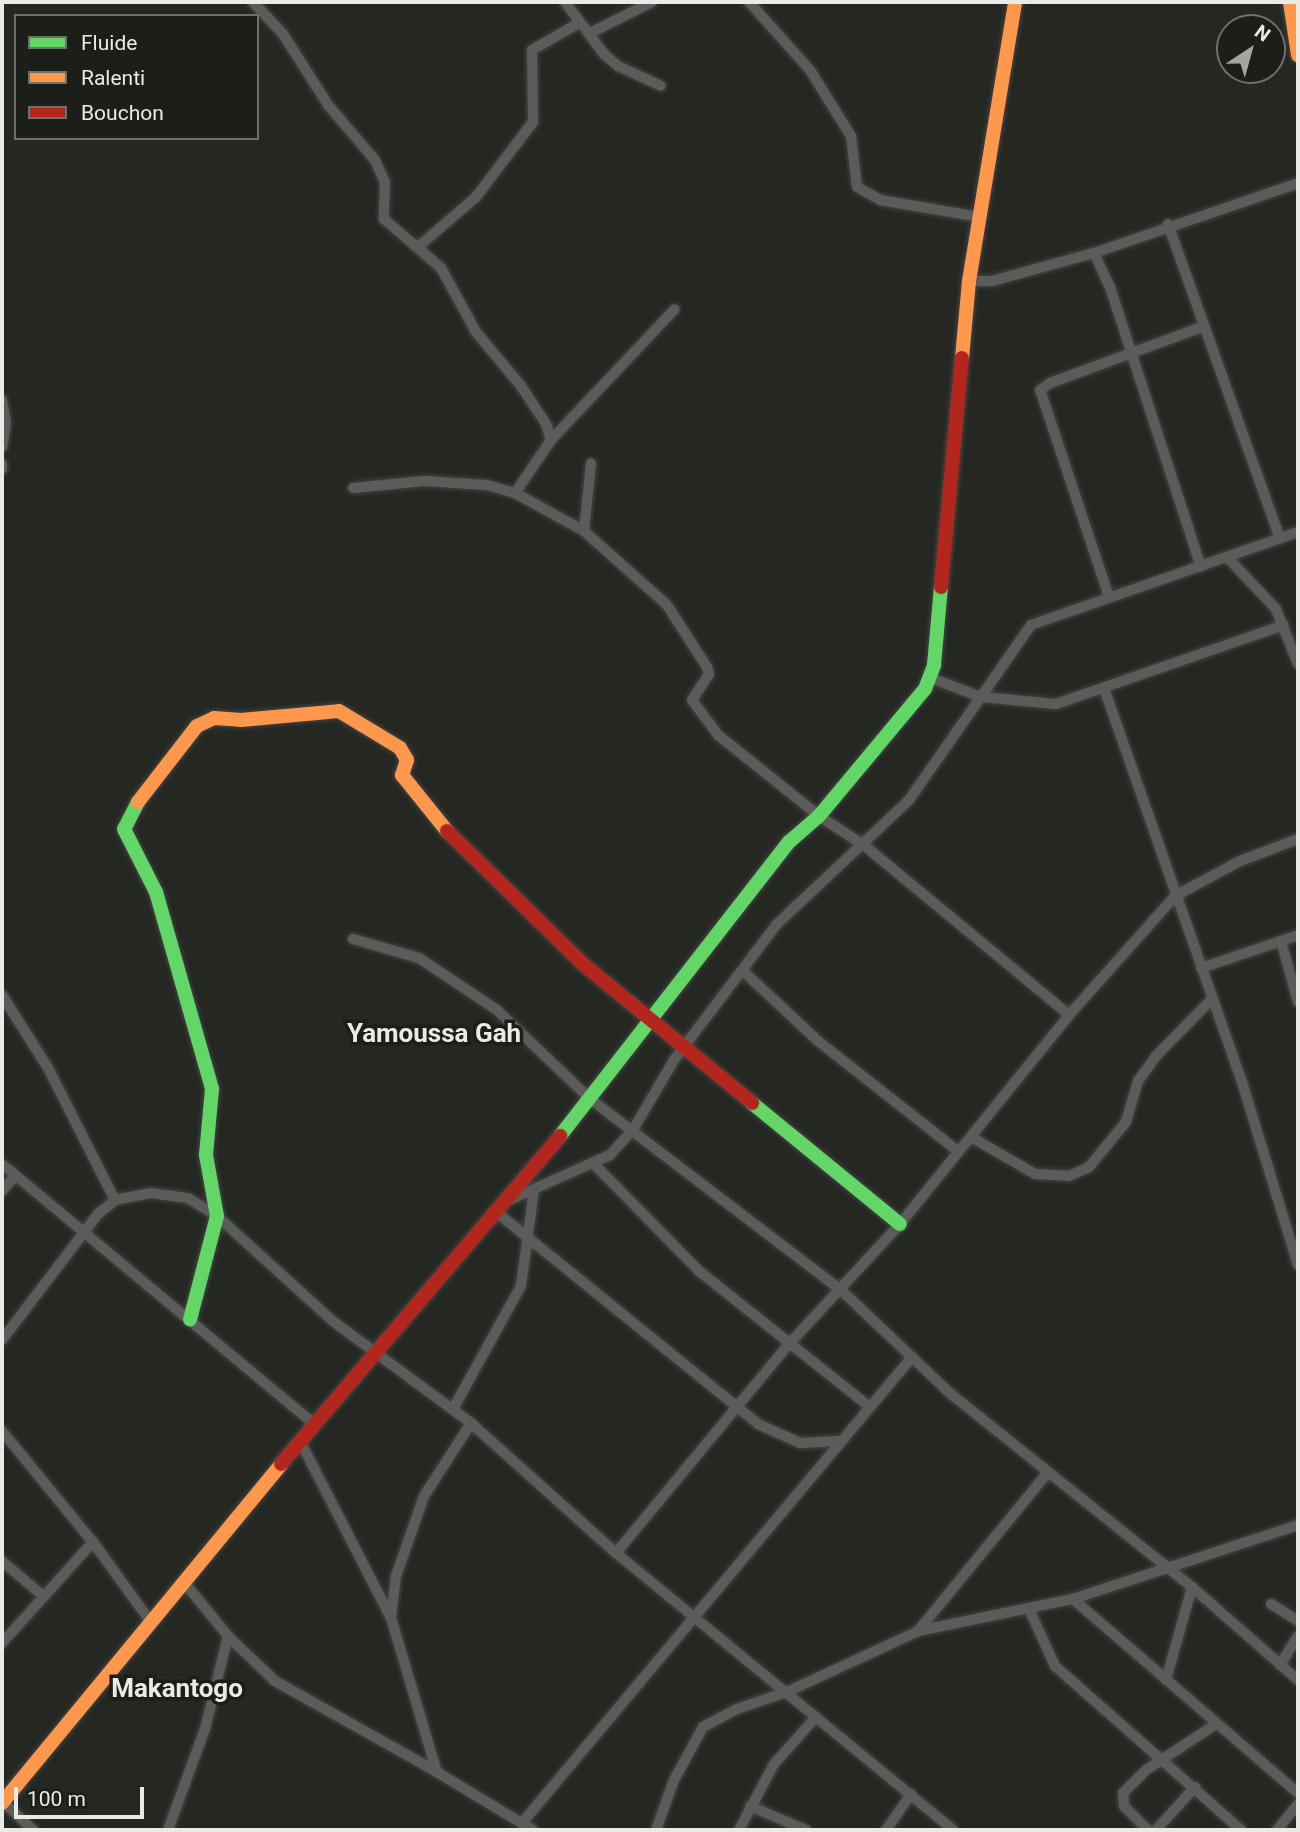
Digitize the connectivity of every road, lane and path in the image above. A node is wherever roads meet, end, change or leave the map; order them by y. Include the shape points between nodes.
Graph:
1 (253, 2) edge
2 (565, 2) edge
3 (652, 2) edge
4 (749, 2) edge
5 (1015, 2) edge
6 (1290, 2) edge
7 (579, 23) junction
8 (590, 33) junction
9 (1298, 55) edge
10 (661, 86) dead end
11 (1298, 183) edge
12 (979, 217) junction
13 (1168, 224) junction
14 (418, 247) junction
15 (1094, 253) junction
16 (969, 281) junction
17 (675, 309) dead end
18 (1205, 326) junction
19 (1129, 353) junction
20 (2, 400) edge
21 (551, 440) junction
22 (2, 447) edge
23 (591, 463) dead end
24 (353, 488) dead end
25 (515, 493) junction
26 (584, 531) junction
27 (1298, 532) edge
28 (1280, 538) junction
29 (1227, 557) junction
30 (1201, 567) junction
31 (1109, 597) junction
32 (1284, 625) junction
33 (1298, 664) edge
34 (931, 678) junction
35 (1104, 688) junction
36 (981, 697) junction
37 (819, 816) junction
38 (1298, 839) edge
39 (865, 846) junction
40 (1175, 896) junction
41 (1298, 935) edge
42 (353, 939) dead end
43 (1281, 941) junction
44 (1287, 958) junction
45 (1298, 967) edge
46 (1201, 968) junction
47 (743, 971) junction
48 (2, 995) edge
49 (1211, 1000) junction
50 (1298, 1002) edge
51 (1069, 1015) junction
52 (651, 1018) junction
53 (685, 1045) junction
54 (589, 1098) junction
55 (634, 1128) junction
56 (971, 1137) junction
57 (958, 1151) junction
58 (2, 1164) edge
59 (594, 1164) junction
60 (16, 1175) junction
61 (534, 1190) junction
62 (2, 1191) edge
63 (115, 1200) junction
64 (499, 1207) junction
65 (217, 1216) junction
66 (900, 1224) junction
67 (86, 1235) junction
68 (528, 1235) junction
69 (1298, 1265) edge
70 (842, 1291) junction
71 (190, 1320) junction
72 (2, 1340) edge
73 (789, 1344) junction
74 (373, 1351) junction
75 (912, 1357) junction
76 (869, 1406) junction
77 (741, 1408) junction
78 (453, 1409) junction
79 (471, 1423) junction
80 (314, 1424) junction
81 (2, 1431) edge
82 (300, 1441) junction
83 (838, 1441) junction
84 (1048, 1472) junction
85 (1298, 1525) edge
86 (93, 1542) junction
87 (616, 1553) junction
88 (2, 1562) edge
89 (1168, 1569) junction
90 (183, 1581) junction
91 (1192, 1587) junction
92 (42, 1595) junction
93 (1073, 1599) junction
94 (1271, 1604) dead end
95 (1029, 1609) junction
96 (696, 1617) junction
97 (391, 1618) junction
98 (150, 1621) junction
99 (1298, 1621) edge
100 (918, 1631) junction
101 (228, 1636) junction
102 (1298, 1636) edge
103 (2, 1643) edge
104 (1280, 1665) junction
105 (1166, 1680) junction
106 (1298, 1680) edge
107 (789, 1691) junction
108 (816, 1717) junction
109 (1216, 1724) junction
110 (1163, 1758) junction
111 (437, 1772) junction
112 (1195, 1787) junction
113 (1298, 1793) edge
114 (911, 1794) junction
115 (2, 1802) edge
116 (1298, 1804) edge
117 (750, 1806) junction
118 (522, 1824) junction
119 (33, 1830) edge
120 (167, 1830) edge
121 (533, 1830) edge
122 (656, 1830) edge
123 (739, 1830) edge
124 (806, 1830) edge
125 (886, 1830) edge
126 (953, 1830) edge
127 (1148, 1830) edge
128 (1156, 1830) edge
129 (1241, 1830) edge
130 (1277, 1830) edge

1 - 14 street via 283,34 328,105 376,160 385,182 384,219
2 - 7 street
3 - 8 street
4 - 12 street via 810,70 851,136 857,187 880,200
5 - 12 main road
6 - 9 main road
7 - 8 street
7 - 14 street via 532,50 533,122 476,197
8 - 10 street via 618,66
11 - 13 street
12 - 16 main road
13 - 15 street
13 - 18 street
14 - 21 street via 441,268 476,332 521,386
15 - 16 street via 992,281
15 - 19 street via 1110,287
16 - 34 main road
17 - 21 street
18 - 19 street
18 - 28 street
19 - 30 street
19 - 31 street via 1040,390
20 - 22 street
21 - 25 street
23 - 26 street
24 - 25 street via 456,480
25 - 26 street
26 - 37 street via 667,605 708,667 709,674 692,700 696,710 718,735
27 - 28 street
28 - 29 street
29 - 30 street
29 - 32 street via 1276,609
30 - 31 street
31 - 36 street via 1031,625
32 - 33 street
32 - 35 street
34 - 36 street
34 - 37 main road
35 - 36 street via 1056,704
35 - 40 street
36 - 39 street via 909,800
37 - 39 street
37 - 52 main road via 789,842
38 - 40 street via 1240,861
39 - 47 street via 786,913
39 - 51 street
40 - 46 street
40 - 51 street
41 - 43 street
42 - 54 street via 419,958 457,981 497,1010
43 - 44 street
43 - 46 street
44 - 45 street
44 - 50 street
46 - 49 street
47 - 53 street
47 - 57 street via 818,1041
48 - 63 street via 48,1068
49 - 56 street via 1156,1056 1138,1081 1126,1122 1089,1167 1069,1177 1035,1174
49 - 69 street
51 - 56 street
52 - 53 main road
52 - 54 main road
52 - 65 main road via 583,964 448,833 402,775 407,760 400,748 339,711 241,720 214,718 197,726 132,810 124,828 156,892 212,1089 206,1155
53 - 55 street
53 - 66 main road
54 - 55 street
54 - 64 main road
55 - 59 street via 610,1156
55 - 70 street
56 - 57 street
57 - 66 street
58 - 60 street
59 - 61 street
59 - 73 street via 666,1241
60 - 62 street
60 - 67 street
61 - 64 street
61 - 68 street
63 - 65 street via 151,1193 188,1198
63 - 67 street via 98,1214
64 - 68 street
64 - 74 main road
65 - 71 main road
65 - 74 street via 334,1322
66 - 70 street
67 - 71 street
67 - 72 street
68 - 77 street
68 - 78 street via 521,1286
70 - 73 street
70 - 75 street
71 - 80 street
73 - 76 street
73 - 77 street
74 - 78 street
74 - 80 main road
75 - 76 street
75 - 84 street
76 - 83 street
77 - 83 street via 780,1437 800,1443
77 - 87 street
78 - 79 street
79 - 87 street
79 - 97 street via 424,1496 396,1576
80 - 82 main road
81 - 86 street
82 - 90 main road
82 - 97 street
83 - 96 street
84 - 89 street
84 - 100 street
85 - 89 street
86 - 92 street
86 - 98 street
87 - 96 street
88 - 92 street
89 - 91 street
89 - 93 street
90 - 98 main road
90 - 101 street
91 - 104 street
91 - 105 street
92 - 103 street
93 - 95 street
93 - 105 street
94 - 99 street
95 - 100 street
95 - 110 street via 1055,1666
96 - 107 street
96 - 118 street
97 - 111 street
98 - 115 main road
100 - 107 street
101 - 111 street via 275,1681
101 - 120 street via 205,1729
102 - 104 street
104 - 106 street
105 - 109 street
107 - 108 street
107 - 122 street via 703,1727 674,1780
108 - 114 street
108 - 117 street via 774,1765
109 - 110 street
109 - 113 street
110 - 112 street
110 - 127 street via 1121,1799
111 - 118 street
112 - 128 street
112 - 129 street
114 - 125 street
114 - 126 street
115 - 119 street
116 - 130 street
117 - 123 street
117 - 124 street
118 - 121 street

